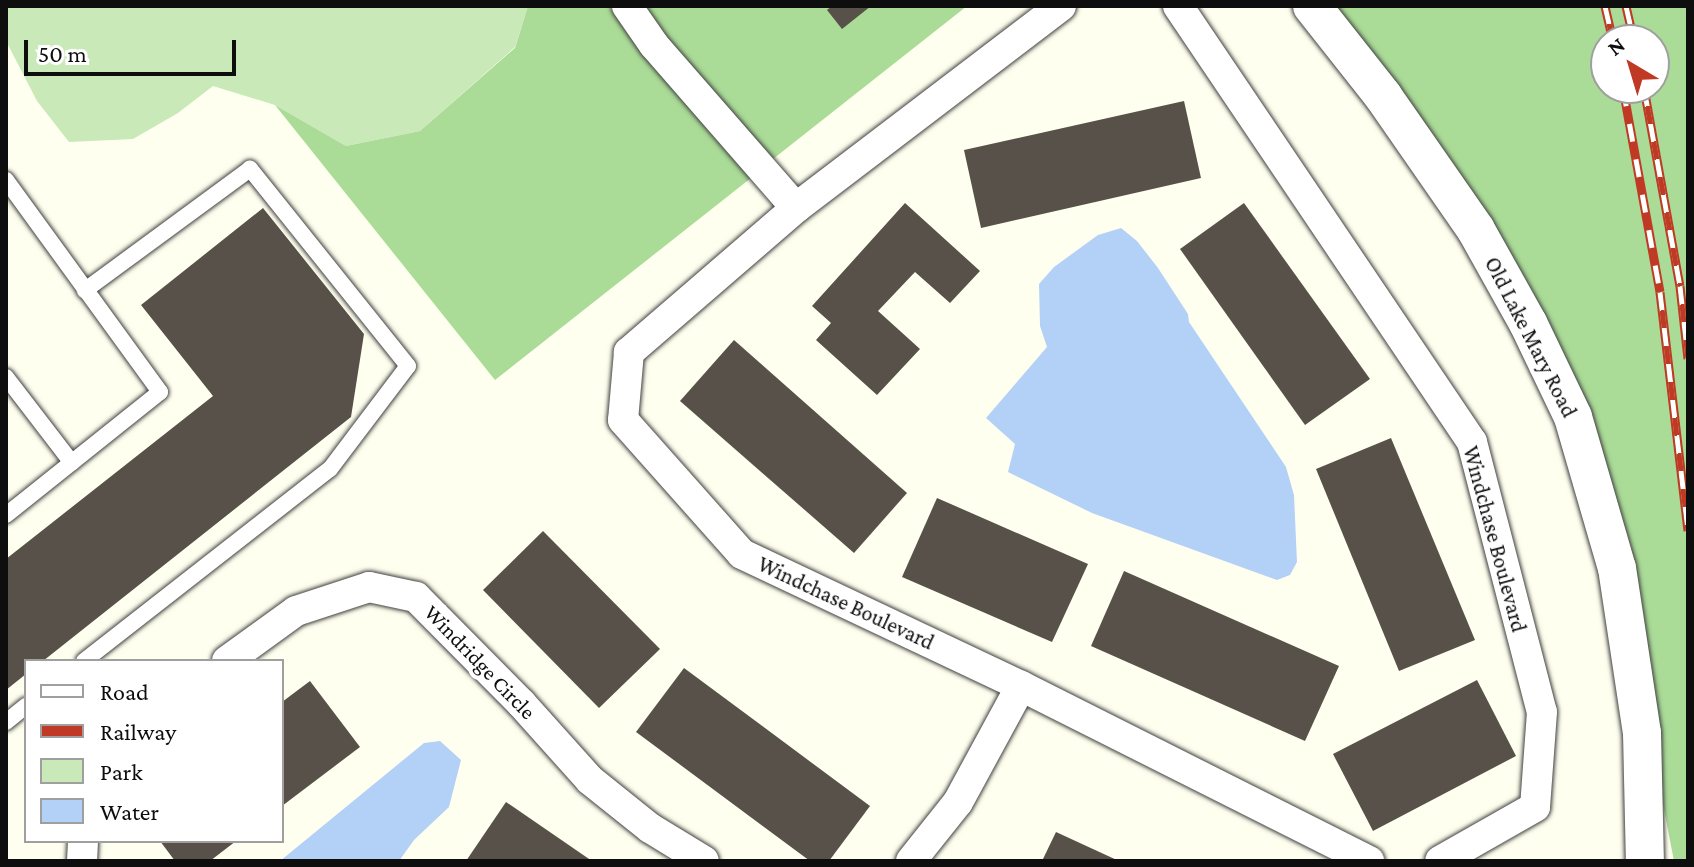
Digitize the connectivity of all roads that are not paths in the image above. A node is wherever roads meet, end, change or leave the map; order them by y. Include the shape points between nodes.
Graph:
1 (627, 6) edge
2 (1061, 6) edge
3 (1178, 6) edge
4 (1312, 6) edge
5 (6, 180) edge
6 (12, 200) edge
7 (796, 208) junction
8 (85, 290) junction
9 (6, 377) edge
10 (72, 463) junction
11 (6, 515) edge
12 (87, 659) edge
13 (230, 659) edge
14 (1021, 686) junction
15 (24, 708) edge
16 (6, 722) edge
17 (916, 859) edge
18 (704, 861) edge
19 (1369, 861) edge
20 (1440, 861) edge
21 (1645, 861) edge

1 - 7 street via 654,45
2 - 7 street, Windchase Boulevard
3 - 20 street, Windchase Boulevard via 1472,442 1542,712 1535,807
4 - 21 street, Old Lake Mary Road via 1383,96 1476,230 1573,417 1617,568 1642,733
5 - 6 lane
6 - 8 lane
7 - 14 street, Windchase Boulevard via 629,352 623,420 742,554
8 - 10 lane via 160,392
8 - 12 lane via 250,169 408,366 330,469
9 - 10 lane
10 - 11 lane
13 - 18 street, Windridge Circle via 296,611 311,606 369,587 416,597 590,780 650,828
14 - 17 street via 958,802
14 - 19 street, Windchase Boulevard
15 - 16 lane

